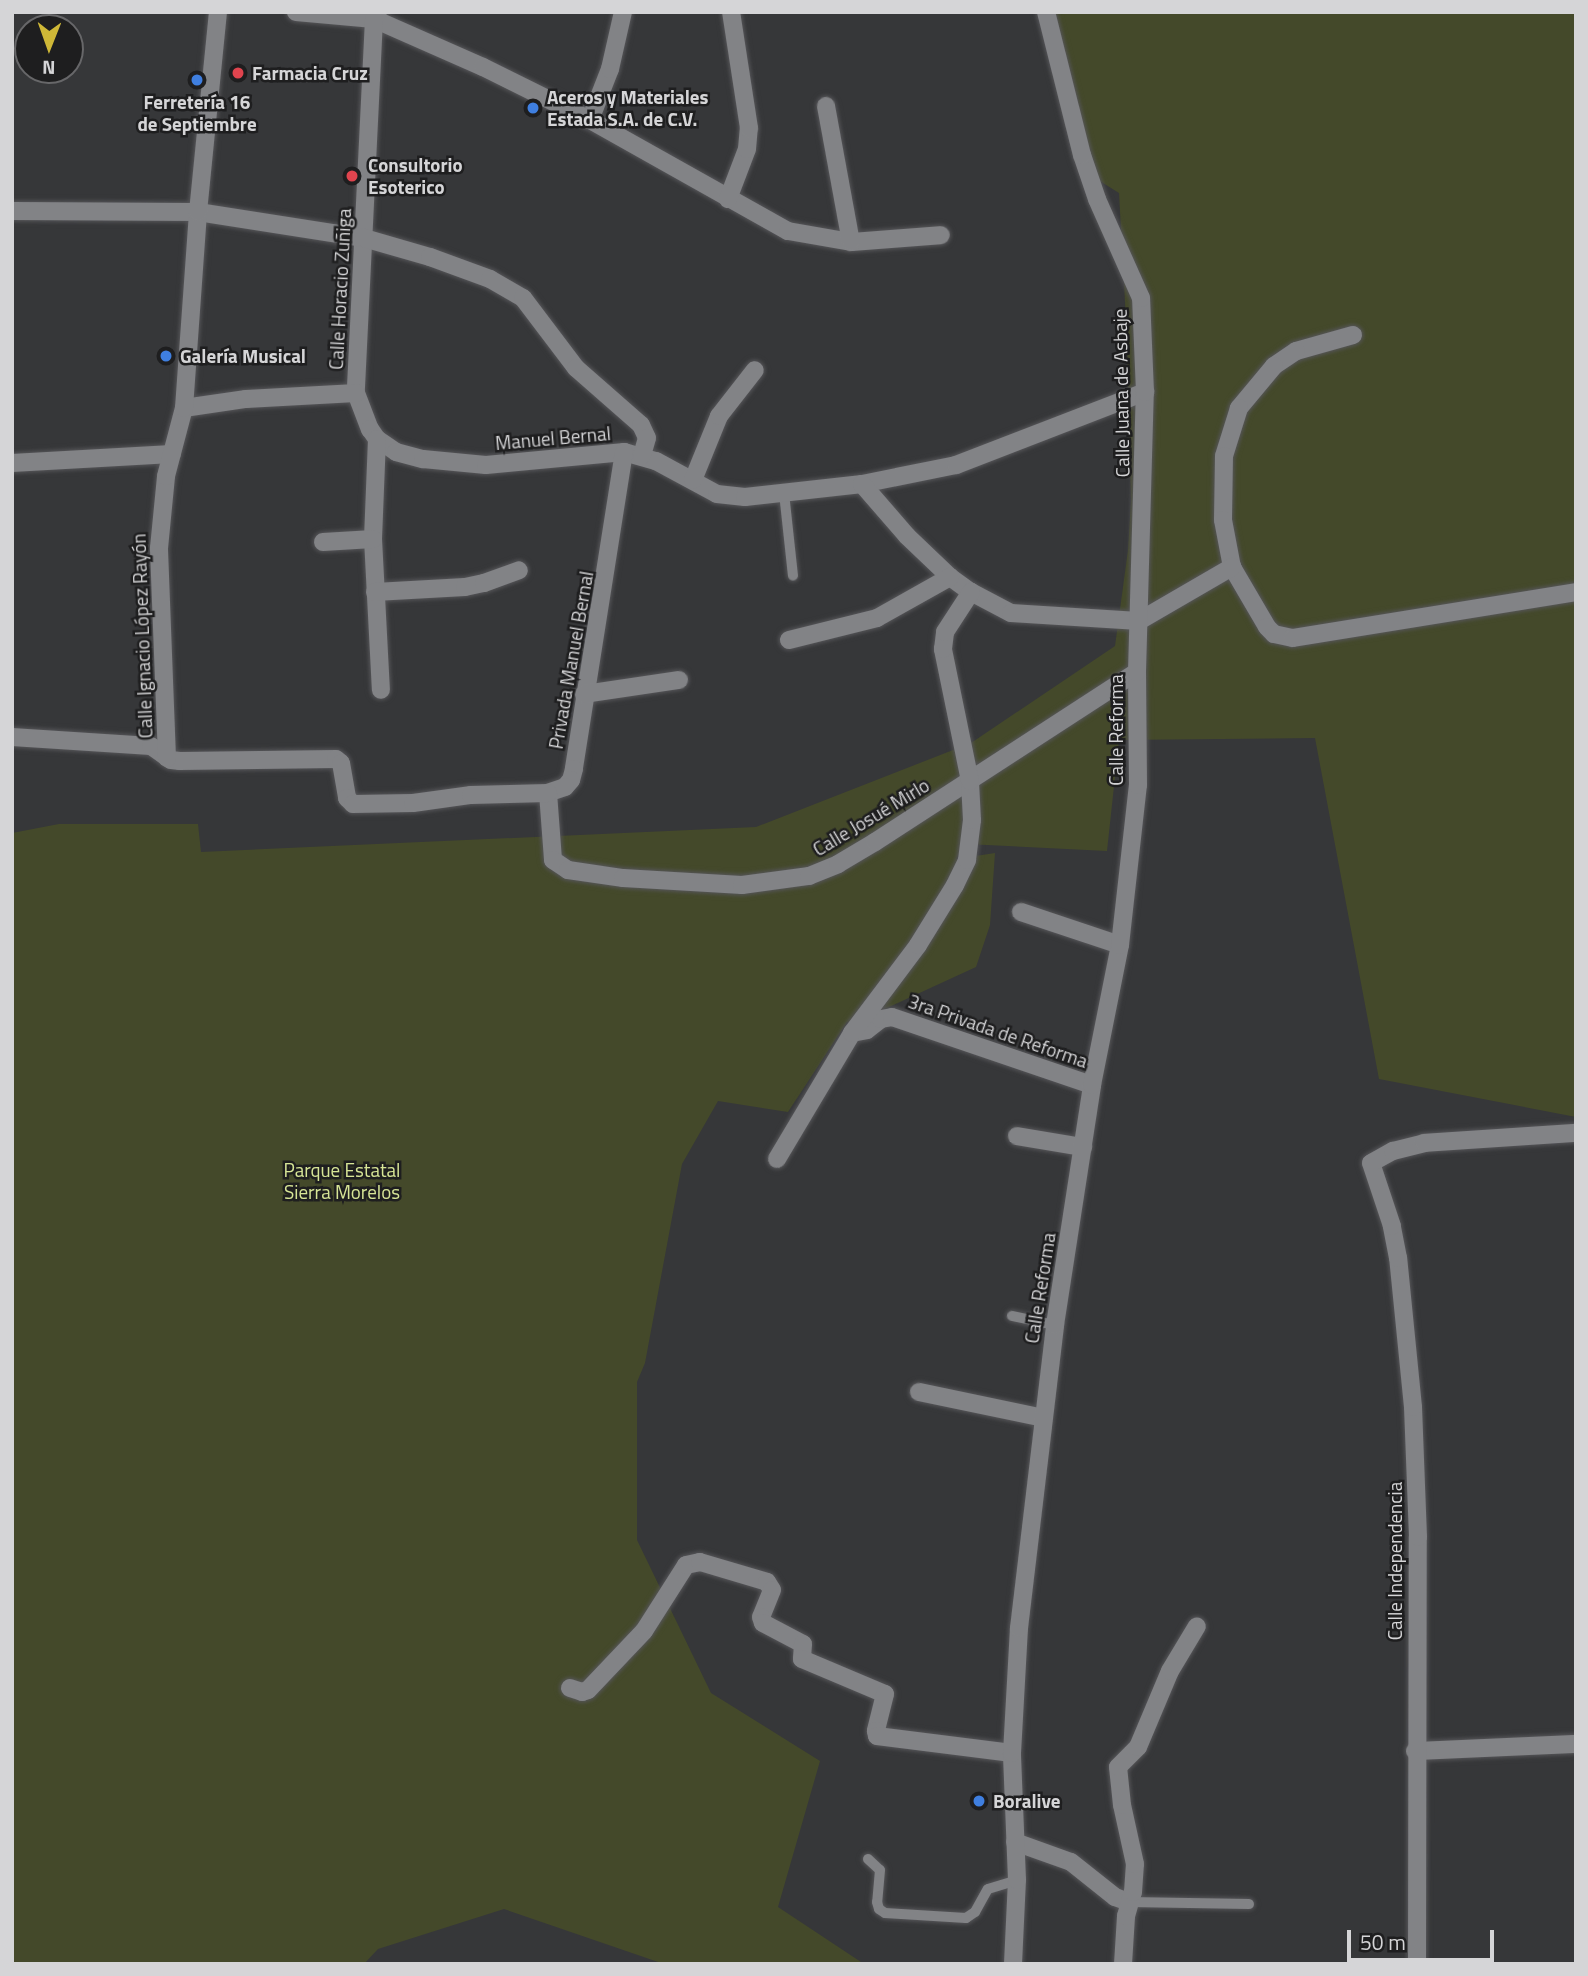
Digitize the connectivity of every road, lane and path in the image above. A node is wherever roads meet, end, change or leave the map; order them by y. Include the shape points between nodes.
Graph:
1 (218, 12) edge
2 (296, 12) edge
3 (623, 12) edge
4 (731, 12) edge
5 (1046, 12) edge
6 (376, 16) edge
7 (826, 106) dead end
8 (590, 120) junction
9 (728, 200) junction
10 (12, 211) edge
11 (198, 212) junction
12 (941, 236) dead end
13 (365, 238) junction
14 (850, 242) junction
15 (1353, 335) dead end
16 (755, 370) dead end
17 (1145, 392) junction
18 (356, 393) junction
19 (184, 408) junction
20 (377, 439) junction
21 (624, 452) junction
22 (172, 454) junction
23 (642, 456) junction
24 (12, 463) edge
25 (693, 480) junction
26 (862, 484) junction
27 (784, 493) junction
28 (373, 539) junction
29 (323, 542) dead end
30 (1232, 567) junction
31 (519, 569) dead end
32 (793, 576) dead end
33 (950, 577) junction
34 (375, 592) junction
35 (971, 592) junction
36 (1576, 592) edge
37 (1139, 621) junction
38 (789, 640) dead end
39 (1138, 672) junction
40 (679, 680) dead end
41 (381, 690) dead end
42 (584, 694) junction
43 (12, 737) edge
44 (167, 758) junction
45 (970, 781) junction
46 (548, 793) junction
47 (1021, 912) dead end
48 (1120, 945) junction
49 (852, 1033) junction
50 (1092, 1085) junction
51 (1576, 1133) edge
52 (1017, 1136) dead end
53 (1083, 1147) junction
54 (777, 1159) dead end
55 (1012, 1316) dead end
56 (1055, 1325) junction
57 (919, 1392) dead end
58 (1043, 1418) junction
59 (1197, 1626) dead end
60 (570, 1688) dead end
61 (1576, 1744) edge
62 (1415, 1751) junction
63 (1012, 1754) junction
64 (1015, 1842) junction
65 (868, 1859) dead end
66 (1017, 1880) junction
67 (1122, 1900) junction
68 (1249, 1904) dead end
69 (1013, 1964) edge
70 (1123, 1964) edge
71 (1417, 1964) edge

1 - 11 street, Calle Ignacio López Rayón
2 - 6 street
3 - 8 street via 610,69
4 - 9 street via 749,128 747,149
5 - 17 street, Calle Juana de Asbaje via 1082,155 1141,298
6 - 8 street
6 - 13 street, Calle Horacio Zuñiga
7 - 14 street
8 - 9 street
9 - 14 street via 788,231
10 - 11 street
11 - 13 street
11 - 19 street, Calle Ignacio López Rayón
12 - 14 street
13 - 18 street, Calle Horacio Zuñiga
13 - 23 street via 430,257 509,288 523,298 576,368 645,431 647,444
15 - 30 street via 1296,351 1274,366 1239,408 1224,456 1223,520
16 - 25 street via 719,416
17 - 26 street, Manuel Bernal via 956,465
17 - 37 street, Calle Juana de Asbaje
18 - 19 street via 246,399
18 - 20 street
19 - 22 street, Calle Ignacio López Rayón
20 - 21 street, Manuel Bernal via 396,453 423,460 476,464
20 - 28 street
21 - 23 street, Manuel Bernal
21 - 42 street, Privada Manuel Bernal
22 - 24 street
22 - 44 street, Calle Ignacio López Rayón via 159,548
23 - 25 street, Manuel Bernal
25 - 27 street, Manuel Bernal via 717,494
26 - 27 street, Manuel Bernal
26 - 33 street via 907,537
27 - 32 lane
28 - 29 street
28 - 34 street
30 - 36 street via 1267,627 1283,638
30 - 37 street
31 - 34 street via 465,587
33 - 35 street
33 - 38 street via 877,618
34 - 41 street
35 - 37 street via 1012,613
35 - 45 street via 945,632 943,649
37 - 39 street, Calle Reforma
39 - 45 street, Calle Josué Mirlo
39 - 48 street, Calle Reforma via 1138,785
40 - 42 street
42 - 46 street, Privada Manuel Bernal via 571,780
43 - 44 street via 151,746
44 - 46 street via 336,759 353,804
45 - 46 street, Calle Josué Mirlo via 838,864 809,876 742,885 568,870 553,860
45 - 49 street via 967,860 918,945
47 - 48 street
48 - 50 street, Calle Reforma
49 - 50 street, 3ra Privada de Reforma via 892,1017
49 - 54 street
50 - 53 street, Calle Reforma
51 - 62 street, Calle Independencia via 1424,1143 1371,1163 1398,1258 1413,1407 1418,1537
52 - 53 street
53 - 56 street, Calle Reforma
55 - 56 lane
56 - 58 street, Calle Reforma
57 - 58 street
58 - 63 street, Calle Reforma via 1018,1628
59 - 67 street via 1170,1671 1138,1747 1118,1767 1135,1864 1133,1892
60 - 63 street via 588,1690 645,1630 690,1562 699,1562 771,1585 763,1623 803,1644 802,1659 885,1695 877,1736
61 - 62 street
62 - 71 street, Calle Independencia
63 - 64 street, Calle Reforma
64 - 66 street, Calle Reforma
64 - 67 street via 1071,1862
65 - 66 lane via 880,1870 877,1902 885,1913 966,1919 988,1889
66 - 69 street, Calle Reforma
67 - 68 lane
67 - 70 street

